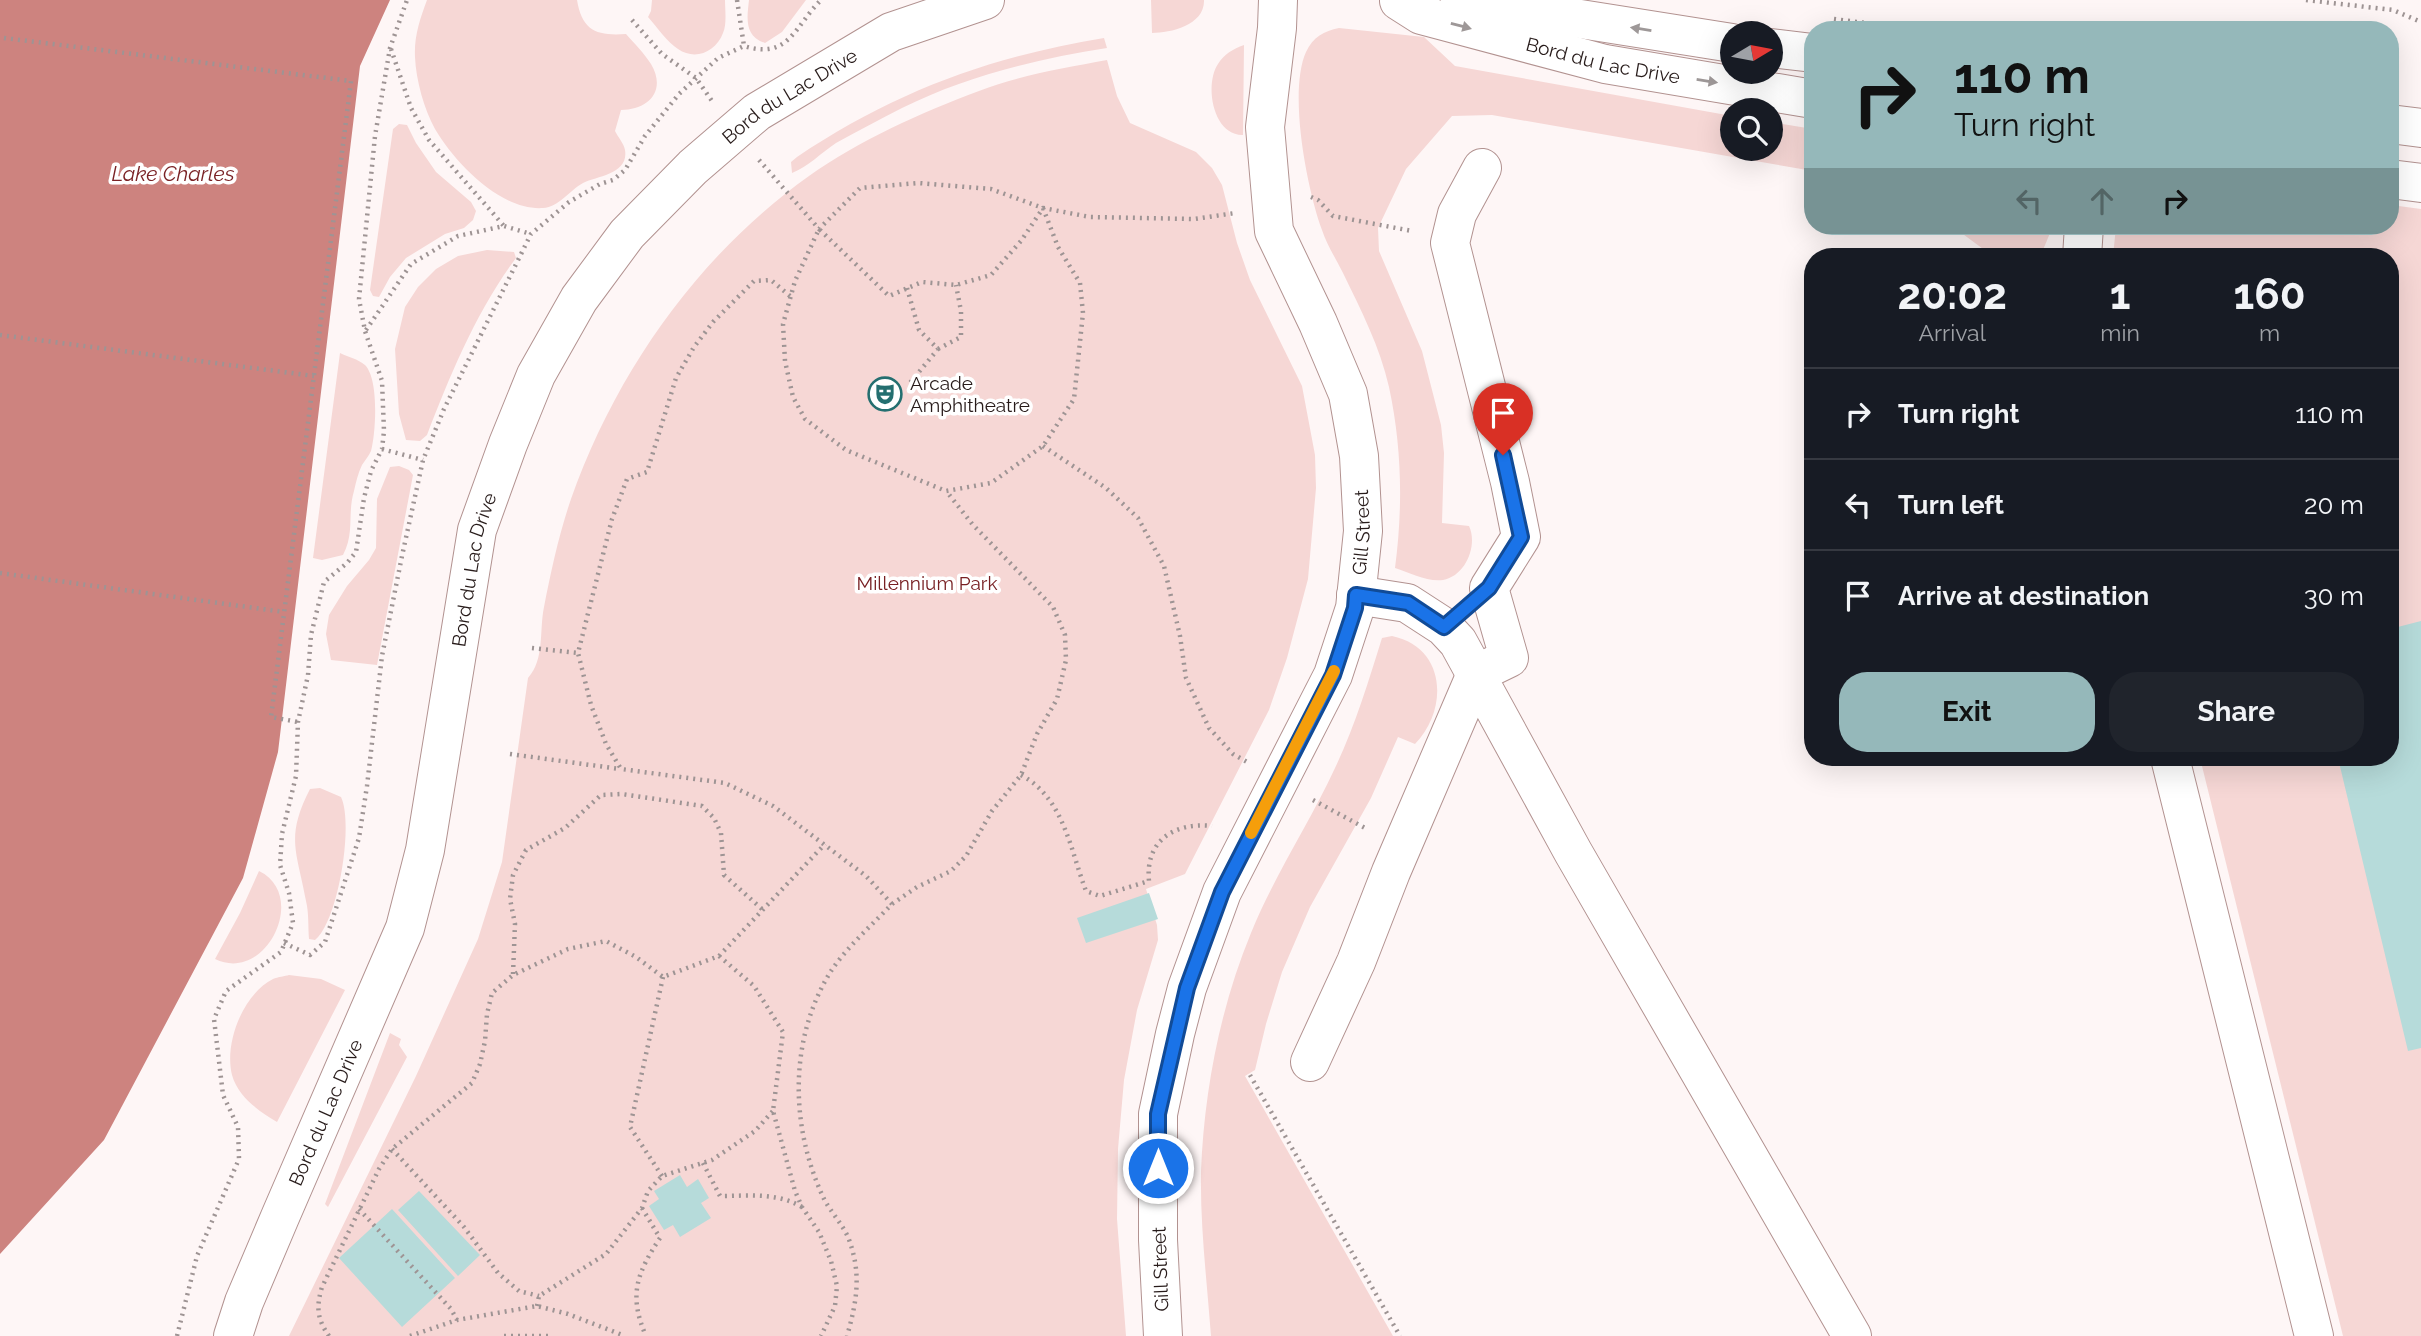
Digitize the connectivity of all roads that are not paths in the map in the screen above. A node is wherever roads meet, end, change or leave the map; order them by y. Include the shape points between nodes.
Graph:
1 (985, 0) edge
2 (1278, 0) edge
3 (1398, 0) edge
4 (1460, 0) edge
5 (1720, 41) edge
6 (1783, 49) edge
7 (1804, 52) edge
8 (1804, 97) edge
9 (2399, 125) edge
10 (2421, 128) edge
11 (1482, 168) dead end
12 (2399, 180) edge
13 (2421, 183) edge
14 (1489, 588) junction
15 (1356, 595) junction
16 (1444, 627) junction
17 (1476, 674) junction
18 (2172, 766) edge
19 (1310, 1062) dead end
20 (233, 1336) edge
21 (1163, 1336) edge
22 (1852, 1336) edge
23 (2314, 1336) edge

1 - 20 street, Bord du Lac Drive via 891,32 757,112 693,167 627,234 579,299 536,375 477,530 425,849 405,928
2 - 15 street, Gill Street via 1265,127 1274,231 1348,394 1359,456 1363,531
3 -> 8 street, Bord du Lac Drive via 1421,15 1605,64
5 -> 4 street, Bord du Lac Drive
6 - 7 street
9 - 10 street
11 - 14 street via 1457,214 1450,243 1521,537
12 - 13 street
14 - 16 street
14 - 17 street via 1509,658
15 - 16 street via 1408,603
15 - 21 street, Gill Street via 1333,675 1222,892 1187,988 1158,1114
16 - 17 street
17 - 19 street
17 - 22 street via 1573,852
18 - 23 street

